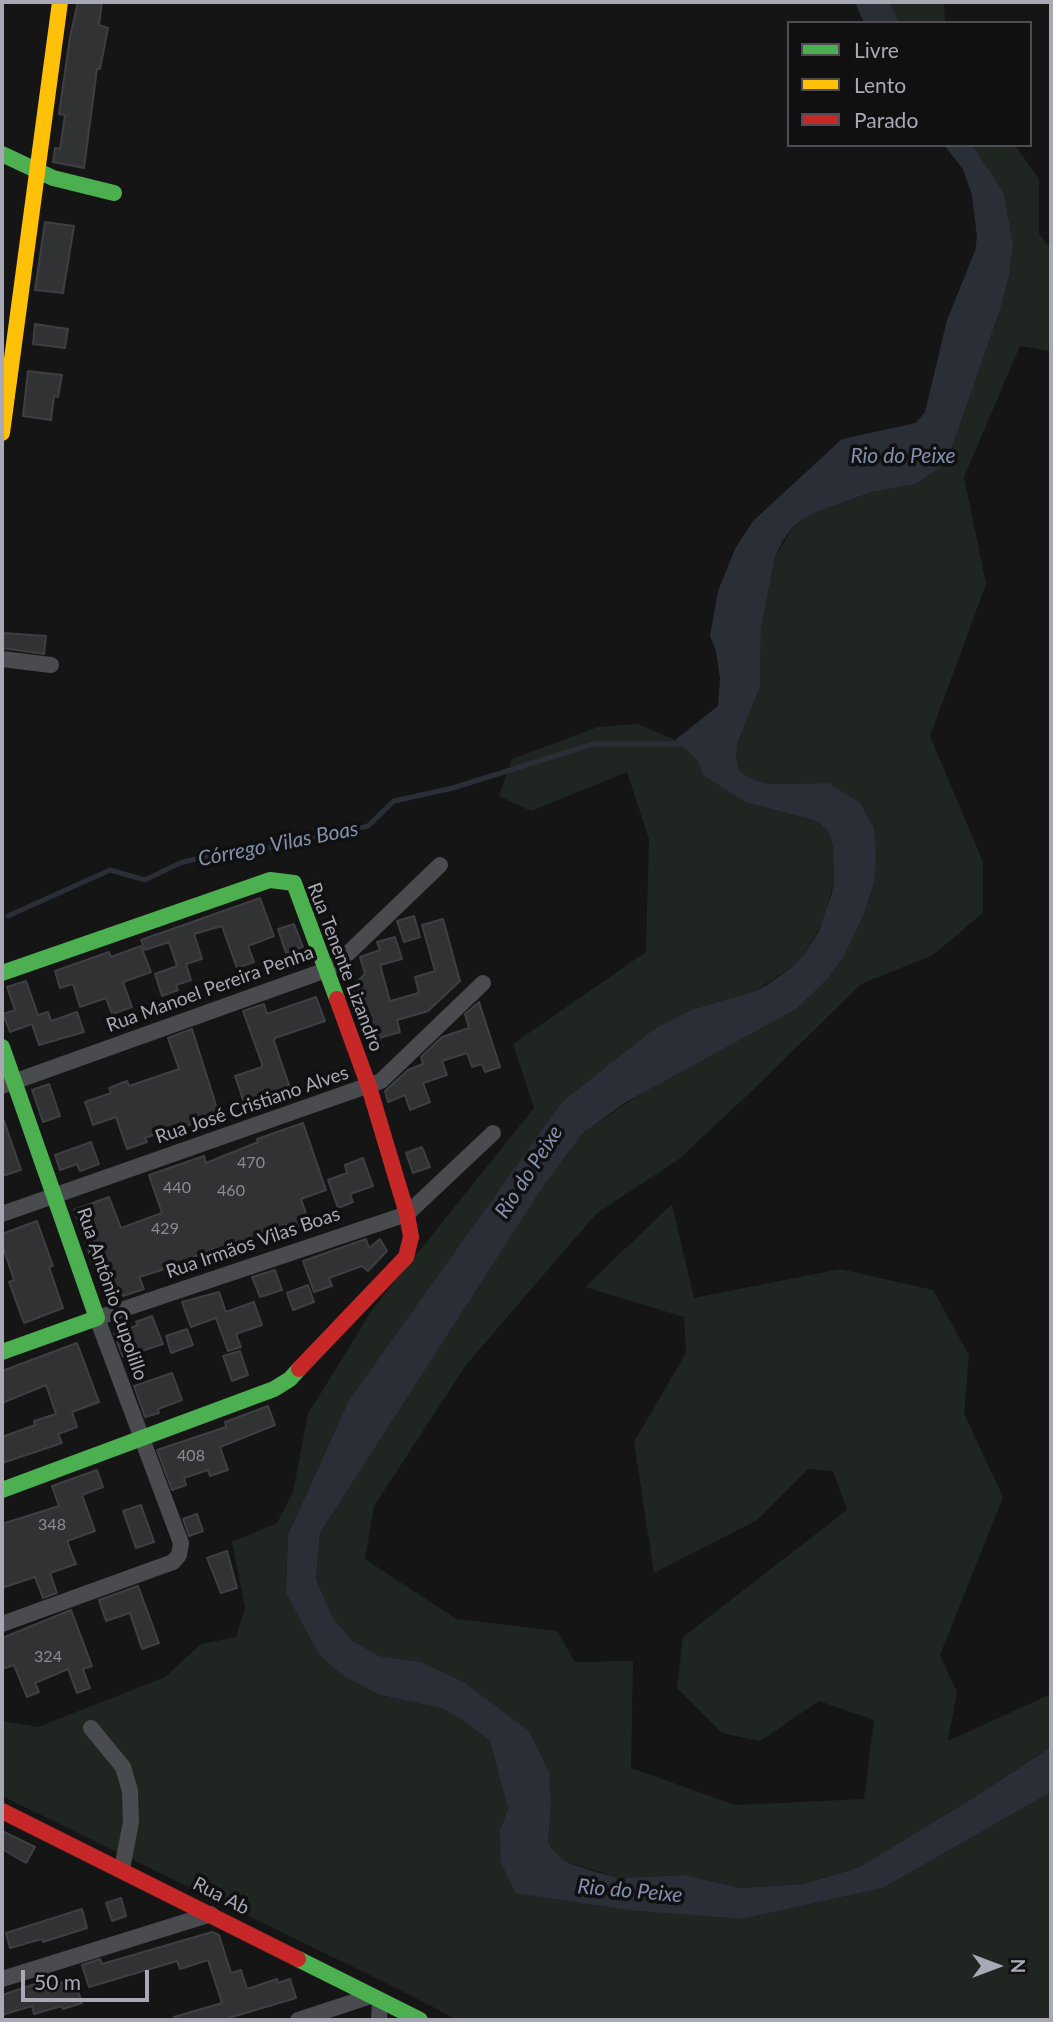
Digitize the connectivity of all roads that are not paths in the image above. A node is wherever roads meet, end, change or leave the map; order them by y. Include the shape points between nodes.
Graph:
1 (60, 2) edge
2 (2, 155) edge
3 (36, 171) junction
4 (114, 193) dead end
5 (8, 341) edge
6 (3, 422) edge
7 (2, 659) edge
8 (51, 665) dead end
9 (440, 864) dead end
10 (326, 970) junction
11 (2, 973) edge
12 (483, 983) dead end
13 (2, 1047) edge
14 (8, 1083) edge
15 (369, 1087) junction
16 (493, 1133) dead end
17 (55, 1195) junction
18 (407, 1213) junction
19 (2, 1214) edge
20 (97, 1318) junction
21 (2, 1352) edge
22 (140, 1437) junction
23 (2, 1490) edge
24 (2, 1624) edge
25 (91, 1728) dead end
26 (2, 1811) edge
27 (122, 1869) junction
28 (211, 1914) junction
29 (2, 1979) edge
30 (375, 1998) junction
31 (298, 2020) edge
32 (379, 2020) edge
33 (420, 2020) edge

1 - 3 street
2 - 3 street
3 - 4 street
3 - 5 street
5 - 6 street
7 - 8 street
9 - 10 street, Rua Manoel Pereira Penha
10 - 11 street, Rua Tenente Lizandro via 294,883 270,880
10 - 14 street, Rua Manoel Pereira Penha
10 - 15 street, Rua Tenente Lizandro
12 - 15 street, Rua José Cristiano Alves via 381,1082
13 - 14 street, Rua Antônio Cupolillo
14 - 17 street, Rua Antônio Cupolillo
15 - 17 street, Rua José Cristiano Alves
15 - 18 street, Rua Tenente Lizandro
16 - 18 street, Rua Irmãos Vilas Boas
17 - 19 street, Rua José Cristiano Alves
17 - 20 street, Rua Antônio Cupolillo
18 - 20 street, Rua Irmãos Vilas Boas
18 - 22 street, Rua Tenente Lizandro via 411,1237 406,1257 290,1378 274,1389
20 - 21 street, Rua Irmãos Vilas Boas
20 - 22 street, Rua Antônio Cupolillo
22 - 23 street
22 - 24 street, Rua Antônio Cupolillo via 181,1543 179,1555 173,1562
25 - 27 street via 123,1767 130,1791 131,1822
26 - 27 street, Rua Ab
27 - 28 street, Rua Ab
28 - 29 street
28 - 30 street, Rua Ab
30 - 31 street
30 - 32 street
30 - 33 street, Rua Ab

